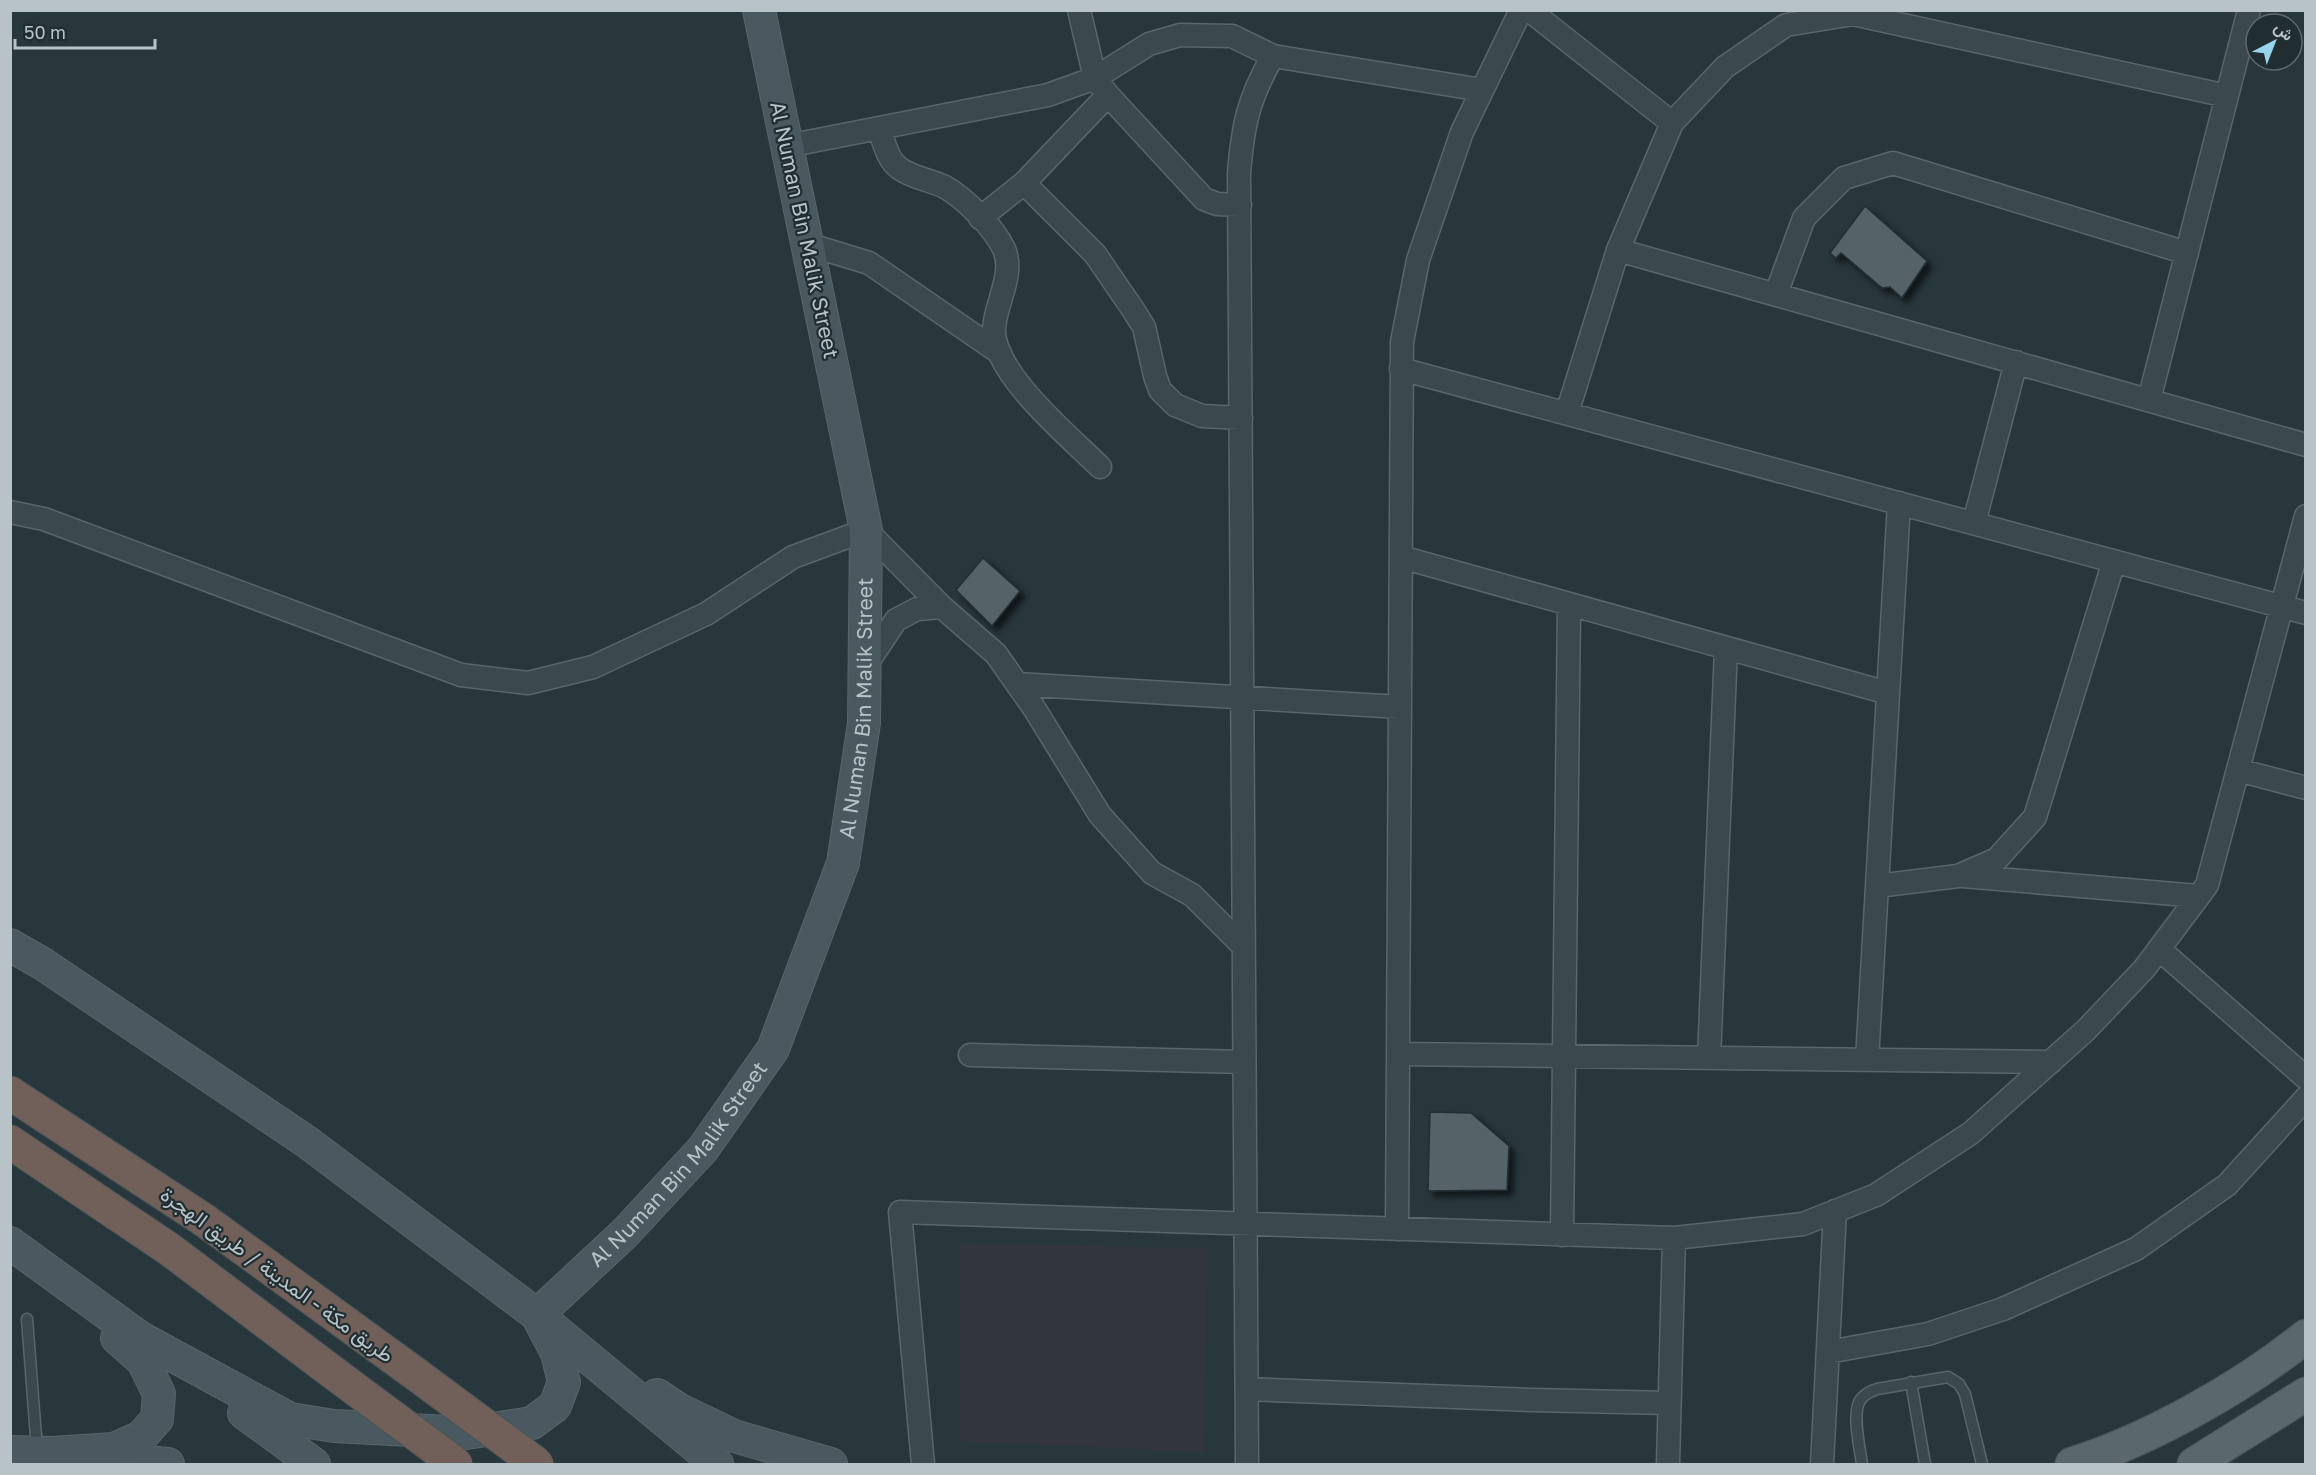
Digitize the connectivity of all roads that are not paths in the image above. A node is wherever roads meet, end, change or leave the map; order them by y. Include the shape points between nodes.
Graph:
1 (759, 10) edge
2 (1080, 10) edge
3 (1521, 10) edge
4 (1529, 10) edge
5 (2249, 10) edge
6 (1924, 20) edge
7 (1273, 56) junction
8 (1101, 87) junction
9 (1482, 90) junction
10 (2227, 96) junction
11 (1672, 123) junction
12 (879, 128) junction
13 (787, 146) junction
14 (1024, 183) junction
15 (1240, 205) junction
16 (980, 218) junction
17 (807, 244) junction
18 (1618, 250) junction
19 (2187, 253) junction
20 (1776, 294) junction
21 (999, 353) junction
22 (2016, 362) junction
23 (1401, 369) junction
24 (2150, 400) junction
25 (1567, 413) junction
26 (1241, 418) junction
27 (2306, 445) edge
28 (1100, 467) dead end
29 (1899, 503) junction
30 (10, 512) edge
31 (2306, 516) edge
32 (1974, 523) junction
33 (866, 530) junction
34 (1401, 557) junction
35 (2114, 561) junction
36 (1569, 604) junction
37 (2281, 606) junction
38 (942, 608) junction
39 (2306, 613) edge
40 (1726, 648) junction
41 (864, 668) junction
42 (1017, 684) junction
43 (1888, 693) junction
44 (1242, 698) junction
45 (1400, 707) junction
46 (2238, 770) junction
47 (2306, 788) edge
48 (1958, 876) junction
49 (1877, 886) junction
50 (2198, 896) junction
51 (10, 945) edge
52 (1244, 946) junction
53 (2159, 949) junction
54 (1398, 1054) junction
55 (970, 1055) dead end
56 (1564, 1056) junction
57 (1708, 1058) junction
58 (1867, 1060) junction
59 (1244, 1062) junction
60 (2051, 1062) junction
61 (2306, 1078) edge
62 (10, 1093) edge
63 (2306, 1098) edge
64 (10, 1142) edge
65 (1835, 1212) junction
66 (1245, 1224) junction
67 (1397, 1229) junction
68 (1562, 1234) junction
69 (1674, 1238) junction
70 (10, 1244) edge
71 (10, 1249) edge
72 (27, 1319) dead end
73 (546, 1322) junction
74 (137, 1336) junction
75 (2306, 1336) edge
76 (1828, 1352) junction
77 (1911, 1382) junction
78 (1246, 1389) junction
79 (2306, 1394) edge
80 (1669, 1403) junction
81 (34, 1453) edge
82 (168, 1464) edge
83 (314, 1464) edge
84 (456, 1464) edge
85 (537, 1464) edge
86 (717, 1464) edge
87 (831, 1464) edge
88 (923, 1464) edge
89 (1247, 1464) edge
90 (1668, 1464) edge
91 (1822, 1464) edge
92 (1862, 1464) edge
93 (1925, 1464) edge
94 (1982, 1464) edge
95 (2072, 1464) edge
96 (2194, 1464) edge

1 - 13 main road, Al Numan Bin Malik Street
2 - 8 street
3 - 9 street
4 - 11 street
5 - 10 street
6 - 10 street
6 - 11 street via 1853,14 1786,25 1725,67
7 - 8 street via 1232,36 1180,35 1149,44
7 - 9 street
7 - 15 street via 1257,84 1243,130
8 - 12 street
8 - 14 street
8 - 15 street via 1204,199
9 - 23 street via 1462,132 1418,260 1402,342
10 - 19 street
11 - 18 street
12 - 13 street
12 - 16 street via 890,157 900,169 945,188
13 - 17 main road, Al Numan Bin Malik Street
14 - 16 street
14 - 26 street via 1095,254 1134,311 1144,327 1161,390 1175,405 1190,412
15 - 26 street
16 - 21 street via 1005,250 1008,265 994,331
17 - 21 street via 868,263
17 - 33 main road, Al Numan Bin Malik Street
18 - 20 street
18 - 25 street
19 - 20 street via 1893,163 1844,178 1804,218
19 - 24 street
20 - 22 street
21 - 28 street via 1026,394
22 - 24 street
22 - 32 street
23 - 25 street
23 - 34 street
24 - 27 street
25 - 29 street
26 - 44 street
29 - 32 street
29 - 43 street
30 - 33 street via 44,519 461,675 528,684 593,667 706,614 793,557
31 - 37 street
32 - 35 street
33 - 38 street
33 - 41 main road, Al Numan Bin Malik Street
34 - 36 street
34 - 45 street
35 - 37 street
35 - 48 street via 2035,817 1996,859
36 - 40 street
36 - 56 street
37 - 39 street
37 - 46 street
38 - 41 street via 917,609 896,620
38 - 42 street via 996,654
40 - 43 street
40 - 57 street
41 - 73 main road, Al Numan Bin Malik Street via 864,723 843,863 773,1049 703,1149
42 - 44 street
42 - 52 street via 1100,815 1152,873 1192,895
43 - 49 street
44 - 45 street
44 - 52 street
45 - 54 street
46 - 47 street
46 - 50 street via 2207,885
48 - 49 street
48 - 50 street
49 - 58 street
50 - 53 street
51 - 73 main road via 307,1142
52 - 59 street
53 - 60 street via 2086,1030
53 - 61 street
54 - 56 street
54 - 67 street
55 - 59 street
56 - 57 street
56 - 68 street
57 - 58 street
58 - 60 street
59 - 66 street
60 - 65 street via 1971,1133 1876,1195
62 - 85 highway, طريق مكة - المدينة / طريق الهجرة, bridge via 204,1220
63 - 76 street via 2227,1185 2136,1249 2003,1309 1928,1334
64 - 84 highway, طريق مكة - المدينة / طريق الهجرة, bridge via 169,1249
65 - 69 street via 1803,1224
65 - 76 street
66 - 67 street
66 - 78 street
66 - 88 street via 900,1212
67 - 68 street
68 - 69 street
69 - 80 street
70 - 74 main road
71 - 81 main road via 143,1361 159,1394 157,1419 141,1437 114,1449
72 - 81 lane
73 - 74 main road via 564,1382 555,1406 532,1423 466,1433 334,1426 290,1419
73 - 86 main road
73 - 87 main road via 678,1409 734,1436
74 - 83 main road
75 - 95 main road via 2281,1356 2188,1413 2099,1456
76 - 91 street
77 - 92 lane via 1876,1389 1859,1401 1856,1411
77 - 93 lane
77 - 94 lane via 1948,1377 1959,1384 1965,1394
78 - 80 street
78 - 89 street
79 - 96 main road
80 - 90 street
81 - 82 main road

